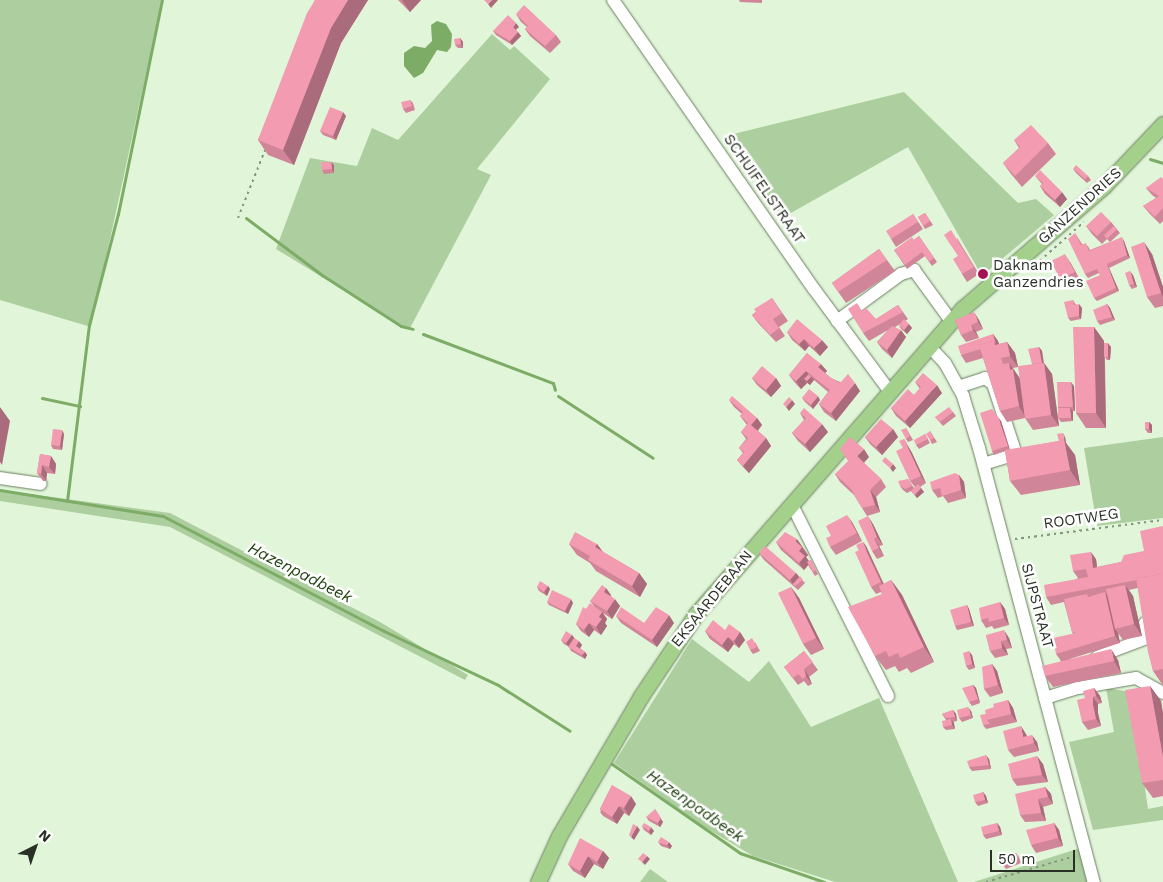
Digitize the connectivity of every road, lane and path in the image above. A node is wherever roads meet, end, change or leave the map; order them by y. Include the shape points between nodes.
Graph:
1 (613, 0) edge
2 (1163, 124) edge
3 (267, 144) edge
4 (238, 218) dead end
5 (837, 321) junction
6 (951, 321) junction
7 (930, 347) junction
8 (958, 386) junction
9 (891, 394) junction
10 (984, 464) junction
11 (0, 478) edge
12 (40, 484) dead end
13 (792, 505) junction
14 (1163, 520) edge
15 (1003, 541) junction
16 (1143, 609) edge
17 (1081, 661) edge
18 (1055, 667) edge
19 (1038, 671) junction
20 (1163, 693) edge
21 (888, 696) dead end
22 (1045, 698) junction
23 (1086, 853) junction
24 (538, 882) edge
25 (986, 882) edge
26 (1094, 882) edge

1 - 5 street, SCHUIFELSTRAAT
2 - 6 main road, GANZENDRIES via 1104,186
3 - 4 path
5 - 6 street via 901,274 914,270
5 - 9 street, SCHUIFELSTRAAT
6 - 7 main road, GANZENDRIES
7 - 8 street, SIJPSTRAAT via 945,363
7 - 9 main road, EKSAARDEBAAN
8 - 10 street, SIJPSTRAAT
8 - 10 street via 985,378 993,384 1016,454
9 - 13 main road, EKSAARDEBAAN
10 - 15 street, SIJPSTRAAT
11 - 12 street
13 - 21 street
13 - 24 main road, EKSAARDEBAAN via 696,614 673,645 559,836
14 - 15 path, ROOTWEG
15 - 19 street, SIJPSTRAAT
16 - 17 street via 1147,636 1144,639 1107,655
18 - 19 street
19 - 22 street, SIJPSTRAAT
20 - 22 street via 1136,678 1078,688
22 - 23 street, SIJPSTRAAT
23 - 25 path
23 - 26 street, SIJPSTRAAT

